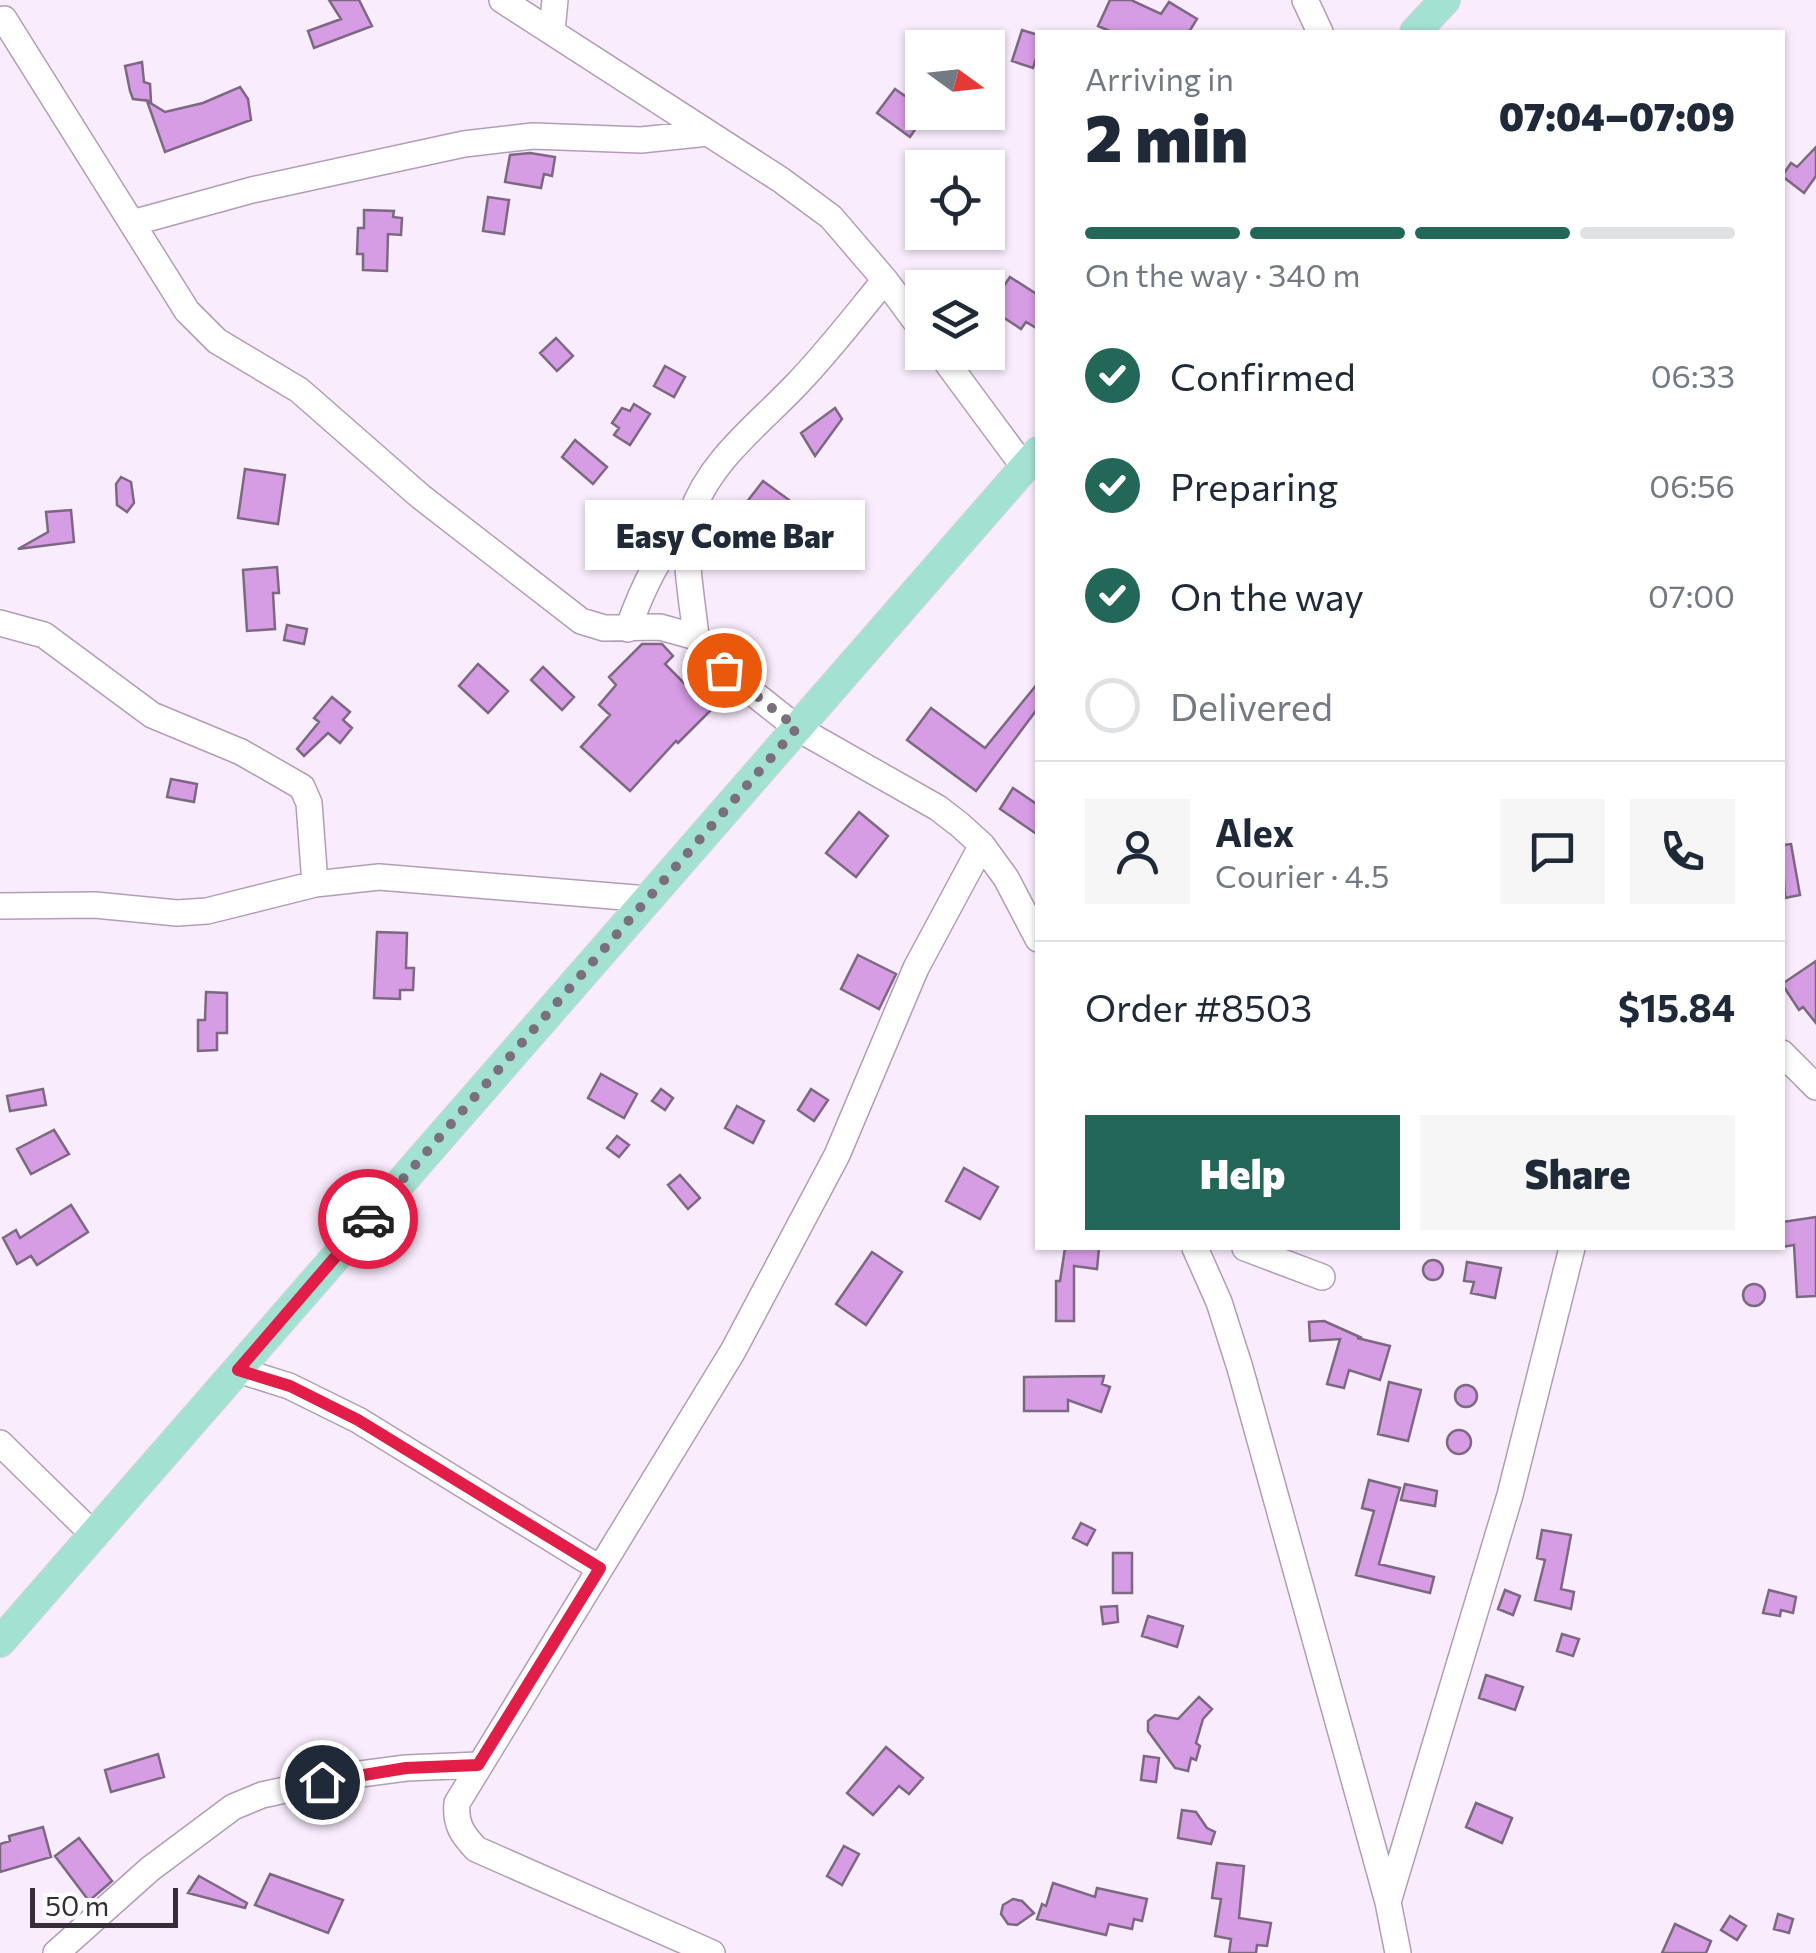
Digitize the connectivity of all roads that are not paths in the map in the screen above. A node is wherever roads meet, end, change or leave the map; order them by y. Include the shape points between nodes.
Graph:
1 (502, 0) edge
2 (555, 0) edge
3 (1305, 0) edge
4 (1445, 0) edge
5 (6, 15) edge
6 (1322, 30) edge
7 (1416, 30) edge
8 (552, 31) junction
9 (708, 133) junction
10 (132, 223) junction
11 (885, 280) junction
12 (905, 307) edge
13 (954, 370) edge
14 (1031, 460) edge
15 (690, 518) junction
16 (0, 623) edge
17 (628, 629) junction
18 (696, 637) junction
19 (797, 728) junction
20 (982, 845) junction
21 (1006, 878) junction
22 (314, 884) junction
23 (1035, 890) edge
24 (648, 899) junction
25 (0, 906) edge
26 (1035, 933) edge
27 (1785, 1056) edge
28 (1815, 1083) edge
29 (1195, 1250) edge
30 (1251, 1250) edge
31 (1571, 1250) edge
32 (1322, 1277) dead end
33 (238, 1370) junction
34 (0, 1443) edge
35 (95, 1536) junction
36 (600, 1568) junction
37 (0, 1642) edge
38 (478, 1765) junction
39 (1388, 1902) junction
40 (56, 1953) edge
41 (712, 1953) edge
42 (1398, 1953) edge

1 - 8 street
2 - 8 street
3 - 6 street
4 - 7 main road
5 - 10 street
8 - 9 street
9 - 10 street via 464,144
9 - 11 street via 831,217
10 - 17 street via 188,311 217,341 299,390 420,496 581,621
11 - 12 street
11 - 15 street via 798,383 721,460
13 - 14 street
14 - 19 main road
15 - 17 street via 655,564
15 - 18 street
16 - 22 street via 44,635 152,715 242,752 302,787
17 - 18 street
18 - 19 street via 724,670
19 - 20 street via 938,808
19 - 24 main road
20 - 21 street
20 - 36 street via 916,968 837,1155 733,1351
21 - 23 street
21 - 26 street
22 - 24 street via 379,878
22 - 25 street via 207,911
24 - 33 main road
27 - 28 street
29 - 39 street via 1240,1368
30 - 32 street
31 - 39 street via 1505,1513
33 - 35 main road
33 - 36 street via 290,1386 358,1420
34 - 35 street
35 - 37 main road
36 - 38 street
38 - 40 street via 353,1775 233,1807
38 - 41 street via 456,1803 456,1820 476,1849
39 - 42 street

